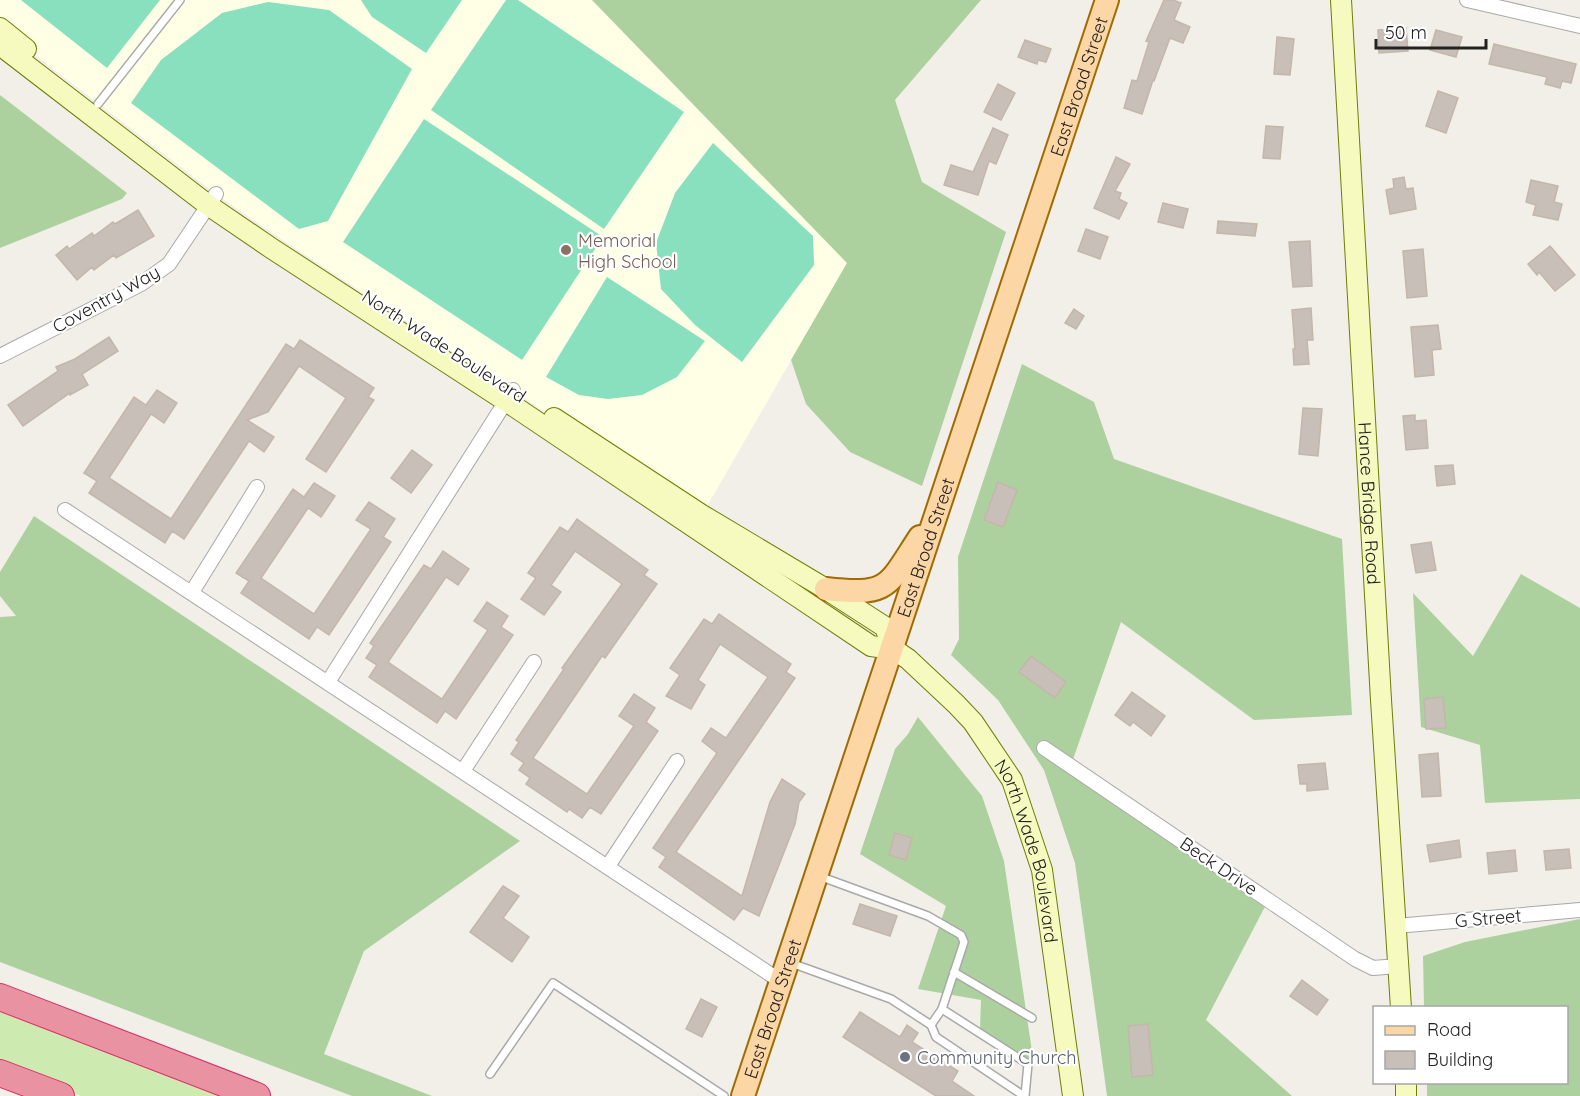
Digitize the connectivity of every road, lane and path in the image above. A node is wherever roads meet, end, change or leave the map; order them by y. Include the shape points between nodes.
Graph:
1 (180, 0) edge
2 (1107, 0) edge
3 (1341, 0) edge
4 (1467, 0) edge
5 (1580, 26) edge
6 (0, 28) edge
7 (0, 45) edge
8 (34, 63) junction
9 (98, 104) junction
10 (212, 199) junction
11 (0, 356) edge
12 (509, 396) junction
13 (257, 487) dead end
14 (939, 508) junction
15 (65, 510) dead end
16 (826, 589) junction
17 (192, 592) junction
18 (893, 649) junction
19 (534, 662) dead end
20 (328, 682) junction
21 (1044, 748) dead end
22 (677, 761) dead end
23 (463, 771) junction
24 (608, 866) junction
25 (818, 876) junction
26 (1580, 910) edge
27 (1396, 926) junction
28 (1398, 966) junction
29 (785, 972) junction
30 (954, 972) junction
31 (0, 998) edge
32 (1401, 1006) edge
33 (942, 1009) junction
34 (1032, 1018) dead end
35 (931, 1025) junction
36 (0, 1073) edge
37 (490, 1074) dead end
38 (61, 1096) edge
39 (257, 1096) edge
40 (724, 1096) edge
41 (743, 1096) edge
42 (1025, 1096) edge
43 (1073, 1096) edge

1 - 9 lane
2 - 14 main road, East Broad Street
3 - 27 main road, Hance Bridge Road
4 - 5 street
6 - 8 main road, North Wade Boulevard
7 - 8 main road, North Wade Boulevard
8 - 9 main road, North Wade Boulevard
8 - 10 main road, North Wade Boulevard
9 - 10 main road, North Wade Boulevard
10 - 11 street, Coventry Way via 176,255 160,272
10 - 12 main road, North Wade Boulevard via 281,255
12 - 16 main road, North Wade Boulevard
12 - 18 main road, North Wade Boulevard via 871,646
12 - 20 street
13 - 17 street
14 - 16 main road via 905,563 883,586 870,591
14 - 18 main road, East Broad Street
15 - 17 street
16 - 18 main road, North Wade Boulevard via 885,627
17 - 20 street
18 - 25 main road, East Broad Street
18 - 43 main road, North Wade Boulevard via 956,704 1012,780 1042,870
19 - 23 street
20 - 23 street
21 - 28 street, Beck Drive via 1355,959 1373,968
22 - 24 street
23 - 24 street
24 - 29 street
25 - 29 main road, East Broad Street
25 - 30 lane via 928,916 961,935 964,942
26 - 27 street, G Street
27 - 28 main road, Hance Bridge Road
28 - 32 main road, Hance Bridge Road
29 - 35 lane via 891,999
29 - 41 main road, East Broad Street
30 - 33 lane
30 - 34 lane
31 - 39 highway
33 - 35 lane
33 - 42 lane via 1028,1064
35 - 42 lane via 936,1036
36 - 38 highway
37 - 40 lane via 553,983

